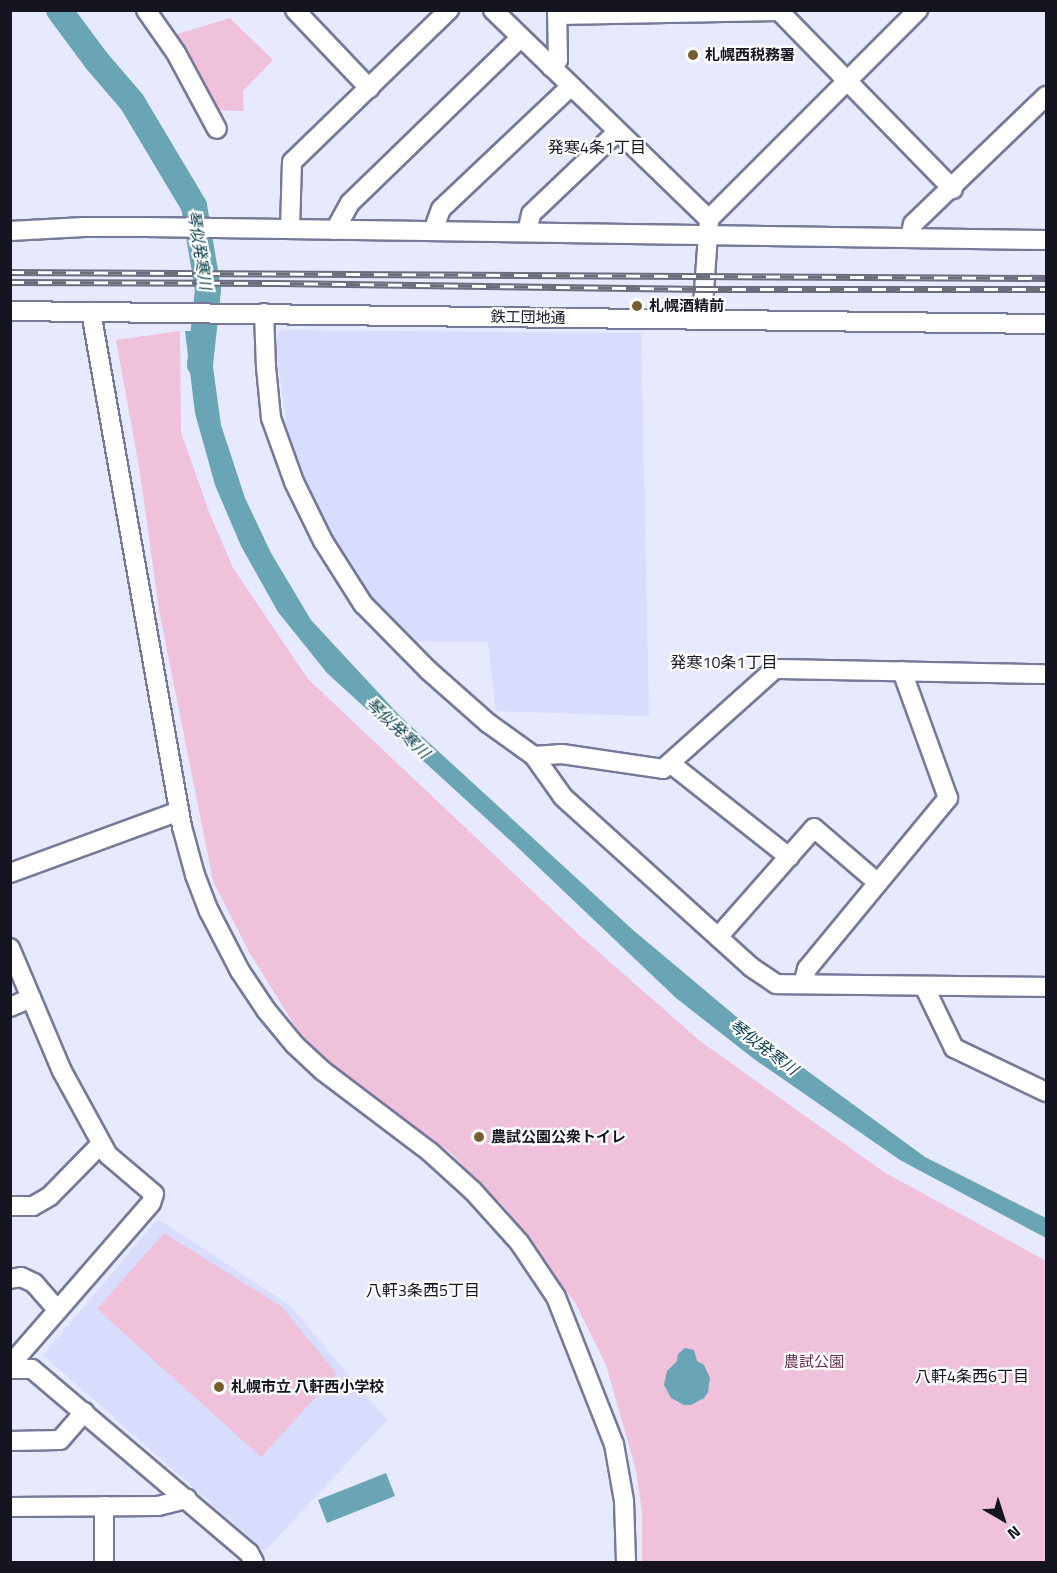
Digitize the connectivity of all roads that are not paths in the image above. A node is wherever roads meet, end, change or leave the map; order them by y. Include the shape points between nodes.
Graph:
1 (146, 10) edge
2 (295, 10) edge
3 (493, 10) edge
4 (918, 10) edge
5 (768, 11) edge
6 (557, 13) edge
7 (440, 14) edge
8 (520, 38) junction
9 (551, 67) junction
10 (848, 82) junction
11 (570, 87) junction
12 (369, 88) junction
13 (1047, 96) edge
14 (217, 129) dead end
15 (617, 132) junction
16 (952, 189) junction
17 (708, 227) junction
18 (290, 229) junction
19 (335, 230) junction
20 (10, 231) edge
21 (433, 231) junction
22 (527, 232) junction
23 (910, 238) junction
24 (1047, 240) edge
25 (10, 312) edge
26 (91, 312) junction
27 (258, 313) junction
28 (702, 320) junction
29 (1047, 324) edge
30 (902, 671) junction
31 (1047, 674) edge
32 (534, 756) junction
33 (670, 763) junction
34 (180, 811) junction
35 (789, 857) junction
36 (10, 873) edge
37 (878, 883) junction
38 (718, 937) junction
39 (10, 948) edge
40 (803, 984) junction
41 (924, 986) junction
42 (1047, 987) edge
43 (31, 998) junction
44 (10, 1006) edge
45 (1047, 1092) edge
46 (101, 1143) junction
47 (10, 1206) edge
48 (10, 1279) edge
49 (57, 1309) junction
50 (10, 1367) edge
51 (84, 1412) junction
52 (10, 1441) edge
53 (187, 1499) junction
54 (104, 1506) junction
55 (10, 1507) edge
56 (104, 1563) edge
57 (254, 1563) edge
58 (626, 1563) edge

1 - 14 street via 176,53
2 - 12 street
3 - 8 street
4 - 10 street
5 - 6 street
5 - 10 street via 779,11
6 - 9 street via 558,60
7 - 12 street
8 - 9 street
8 - 19 street via 350,203
9 - 11 street
10 - 16 street
10 - 17 street
11 - 15 street
11 - 21 street via 441,209
12 - 18 street via 292,162
13 - 16 street
15 - 17 street
15 - 22 street via 531,214
16 - 23 street via 913,224
17 - 22 street
17 - 23 street
17 - 28 street
18 - 19 street
18 - 20 street via 84,227
19 - 21 street
21 - 22 street
23 - 24 street
25 - 26 street, 鉄工団地通
26 - 27 street, 鉄工団地通
26 - 34 street
27 - 28 street, 鉄工団地通
27 - 32 street via 271,418 294,482 323,541 363,604 428,670 488,723
28 - 29 street, 鉄工団地通
30 - 31 street
30 - 33 street via 775,669
30 - 37 street via 948,798
32 - 33 street via 562,754 663,769
32 - 38 street via 563,797
33 - 35 street
34 - 36 street
34 - 58 street via 195,875 209,911 240,971 266,1010 323,1071 430,1152 473,1191 519,1242 556,1297 614,1444 624,1501
35 - 37 street via 814,828
35 - 38 street
37 - 40 street via 807,969
38 - 40 street via 776,984
39 - 43 street
40 - 41 street
41 - 42 street
41 - 45 street via 954,1048
43 - 44 street
43 - 46 street via 62,1071
46 - 47 street via 50,1197 33,1206
46 - 49 street via 108,1155 154,1194 151,1203
48 - 49 street via 34,1283
49 - 50 street
50 - 51 street via 32,1369
51 - 52 street via 60,1440
51 - 53 street
53 - 54 street via 158,1506
53 - 57 street via 249,1553
54 - 55 street
54 - 56 street

